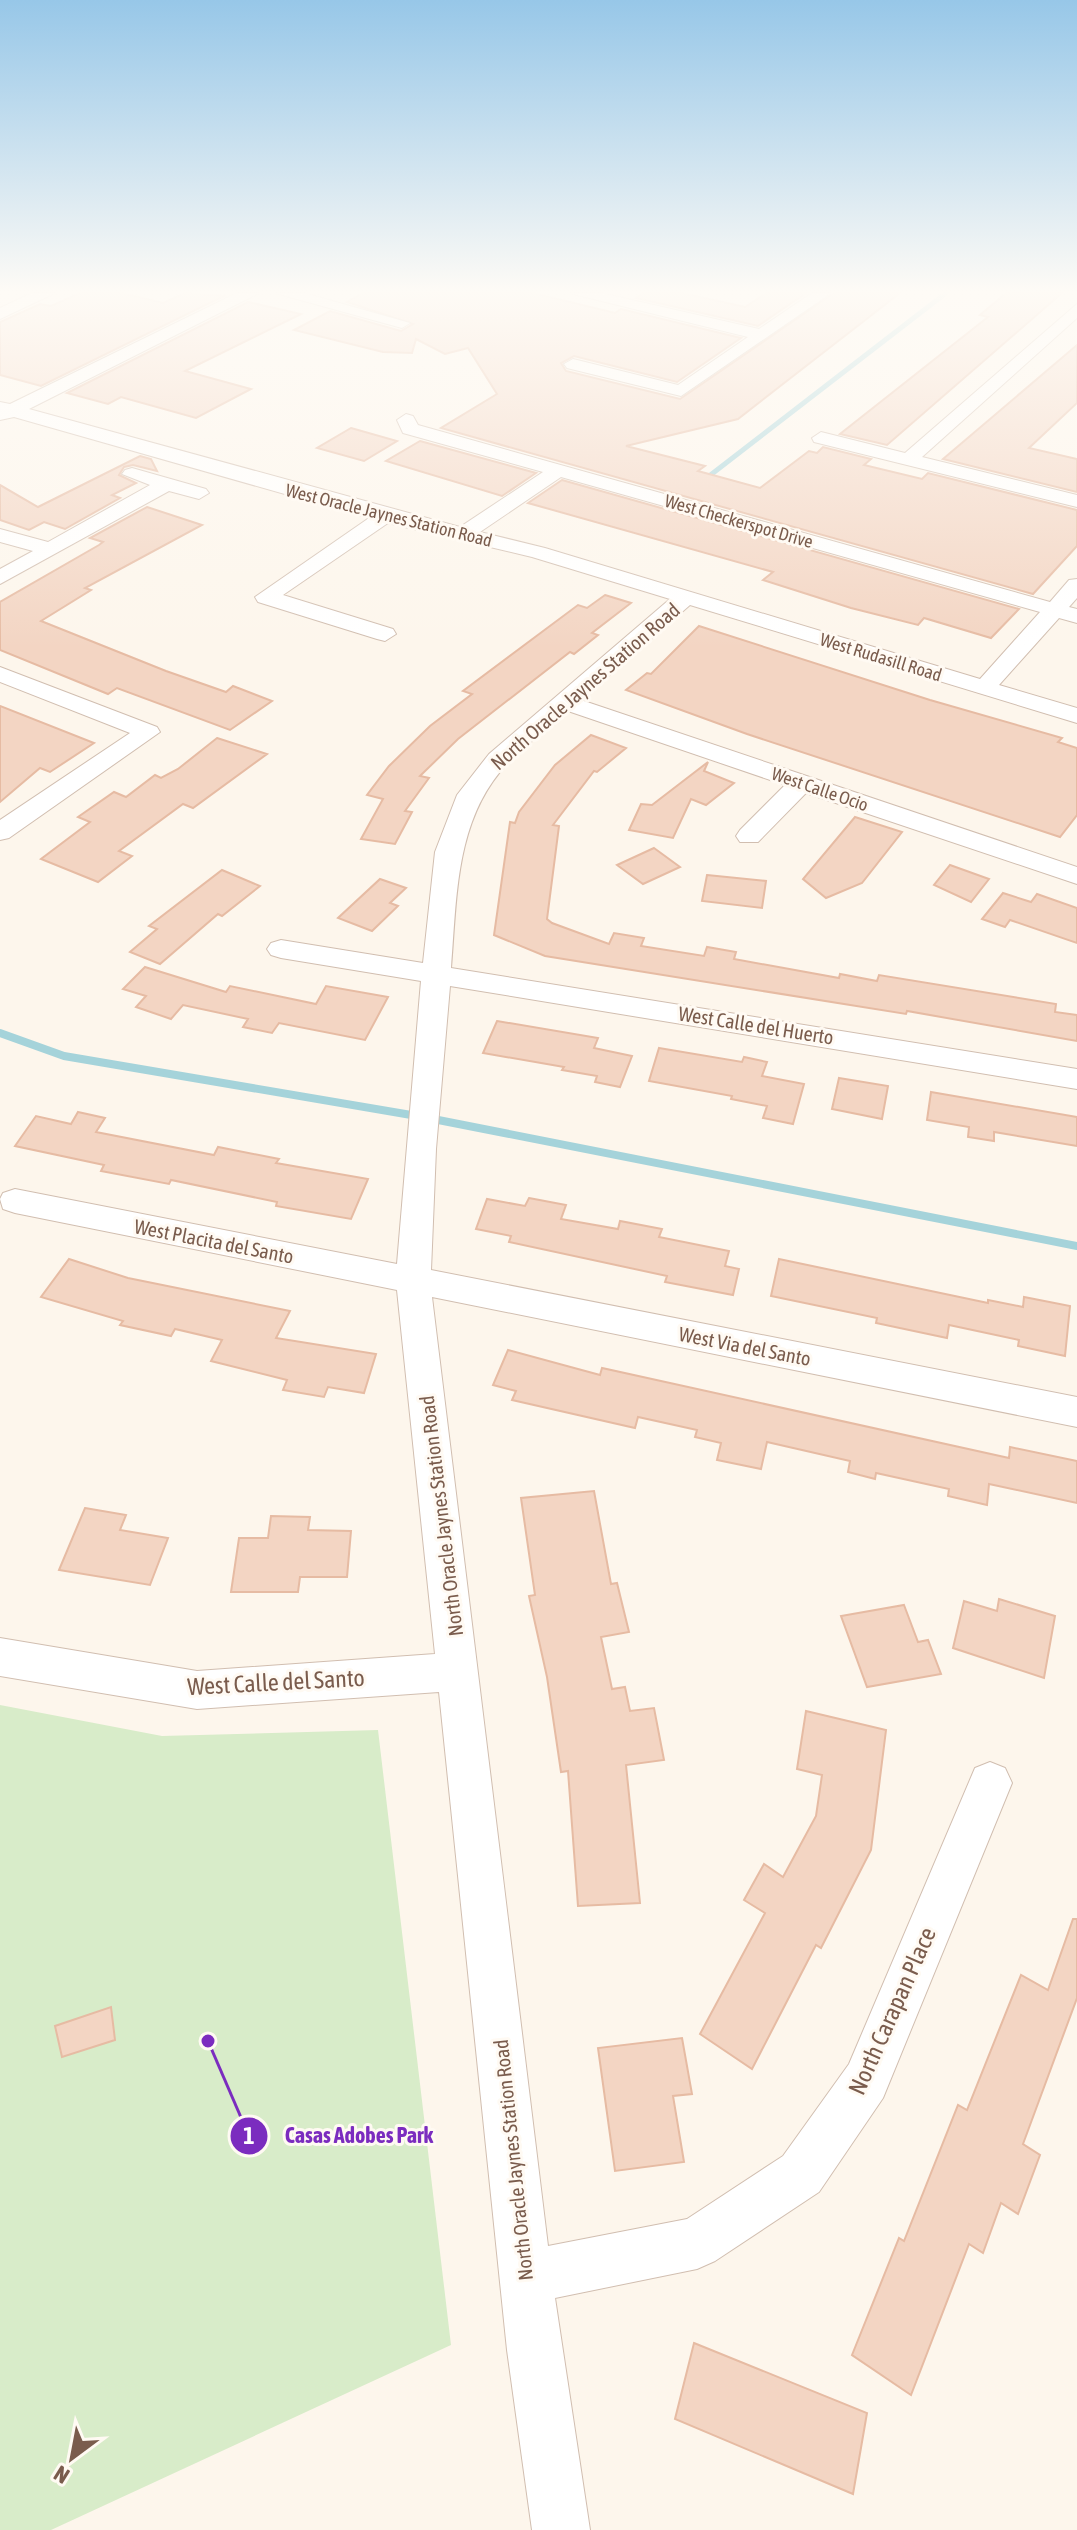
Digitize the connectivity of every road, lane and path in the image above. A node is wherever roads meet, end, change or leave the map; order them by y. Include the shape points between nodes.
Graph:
1 (4, 411) edge
2 (963, 411) edge
3 (406, 420) dead end
4 (821, 438) dead end
5 (908, 460) junction
6 (559, 470) junction
7 (132, 474) dead end
8 (167, 484) junction
9 (199, 493) dead end
10 (1077, 501) edge
11 (385, 516) junction
12 (0, 535) edge
13 (462, 535) junction
14 (48, 549) junction
15 (0, 578) edge
16 (1077, 585) edge
17 (685, 598) junction
18 (1066, 613) edge
19 (385, 634) dead end
20 (0, 674) edge
21 (984, 688) junction
22 (563, 702) junction
23 (1077, 716) edge
24 (801, 783) junction
25 (0, 832) edge
26 (749, 836) dead end
27 (1077, 876) edge
28 (281, 949) dead end
29 (434, 972) junction
30 (1077, 1079) edge
31 (15, 1201) dead end
32 (413, 1280) junction
33 (1077, 1412) edge
34 (0, 1657) edge
35 (459, 1671) junction
36 (990, 1783) dead end
37 (525, 2275) junction
38 (561, 2530) edge

1 - 11 street, West Oracle Jaynes Station Road
2 - 5 street
3 - 6 street, West Checkerspot Drive via 410,429
4 - 5 street
5 - 10 street
6 - 13 street
6 - 18 street, West Checkerspot Drive
7 - 8 street
8 - 9 street
8 - 14 street
11 - 13 street, West Oracle Jaynes Station Road
11 - 19 street via 266,597
12 - 14 street
13 - 17 street, West Oracle Jaynes Station Road via 538,552
14 - 15 street
16 - 18 street
17 - 21 street, West Rudasill Road
17 - 22 street, North Oracle Jaynes Station Road
18 - 21 street
20 - 25 street via 148,732
21 - 23 street, West Rudasill Road
22 - 24 street, West Calle Ocio
22 - 29 street, North Oracle Jaynes Station Road via 498,759 470,795 448,852
24 - 26 street
24 - 27 street, West Calle Ocio
28 - 29 street, West Calle del Huerto
29 - 30 street, West Calle del Huerto
29 - 32 street, North Oracle Jaynes Station Road
31 - 32 street, West Placita del Santo
32 - 33 street, West Via del Santo
32 - 35 street, North Oracle Jaynes Station Road
34 - 35 street, West Calle del Santo via 197,1690
35 - 37 street, North Oracle Jaynes Station Road
36 - 37 street, North Carapan Place via 866,2081 801,2174 697,2243 574,2270
37 - 38 street, North Oracle Jaynes Station Road

